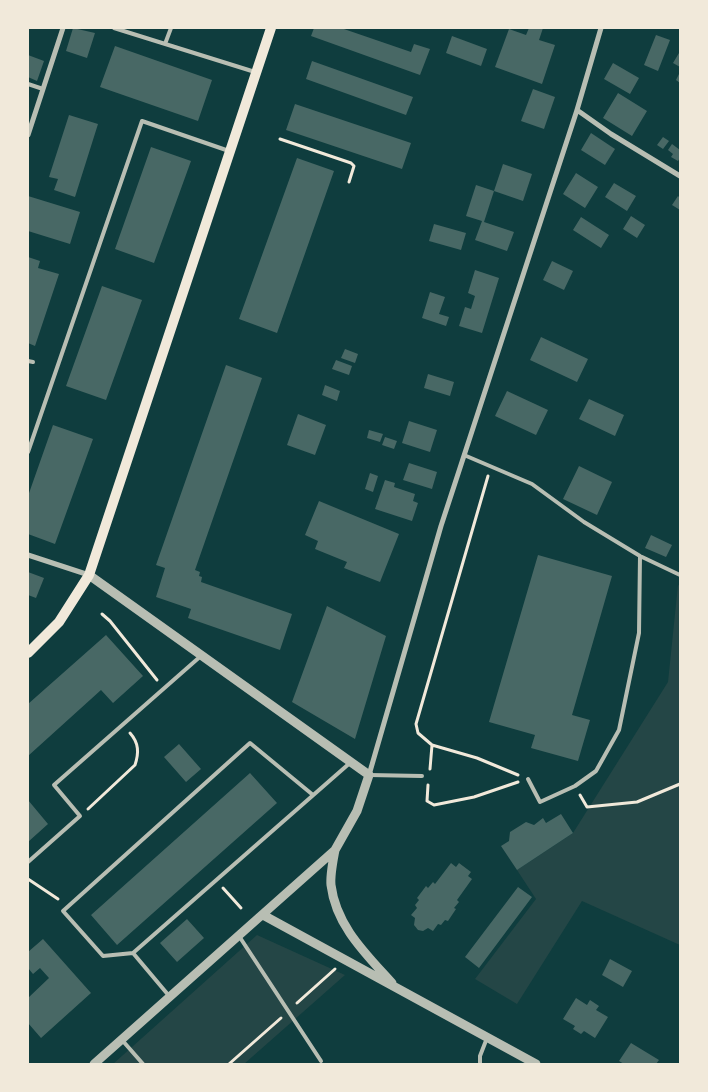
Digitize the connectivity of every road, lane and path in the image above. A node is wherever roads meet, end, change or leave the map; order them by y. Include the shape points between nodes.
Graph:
1 (63, 28) edge
2 (114, 28) edge
3 (171, 28) edge
4 (271, 28) edge
5 (601, 28) edge
6 (165, 44) junction
7 (256, 72) junction
8 (28, 84) edge
9 (43, 89) junction
10 (577, 110) junction
11 (28, 135) edge
12 (280, 139) dead end
13 (230, 151) junction
14 (680, 176) edge
15 (349, 182) dead end
16 (28, 361) edge
17 (33, 362) dead end
18 (28, 433) edge
19 (34, 435) junction
20 (28, 452) edge
21 (464, 455) junction
22 (491, 466) junction
23 (28, 555) edge
24 (640, 556) junction
25 (89, 575) junction
26 (680, 575) edge
27 (102, 614) dead end
28 (28, 653) edge
29 (202, 655) junction
30 (164, 689) junction
31 (123, 725) junction
32 (351, 762) junction
33 (368, 775) junction
34 (422, 776) dead end
35 (528, 779) junction
36 (680, 784) edge
37 (575, 786) junction
38 (313, 795) junction
39 (434, 805) dead end
40 (80, 816) junction
41 (334, 850) junction
42 (28, 862) edge
43 (28, 879) edge
44 (216, 880) junction
45 (68, 906) junction
46 (241, 908) dead end
47 (262, 915) junction
48 (239, 936) junction
49 (133, 953) junction
50 (397, 989) junction
51 (170, 996) junction
52 (487, 1038) junction
53 (122, 1040) junction
54 (322, 1061) dead end
55 (94, 1064) edge
56 (143, 1064) edge
57 (480, 1064) edge
58 (536, 1064) edge

1 - 9 street
2 - 6 lane
3 - 6 lane
4 - 7 main road
5 - 10 street
6 - 7 lane
7 - 13 main road
8 - 9 lane
9 - 11 street
10 - 14 street
10 - 21 street
12 - 15 path via 354,166
13 - 19 lane via 142,121
13 - 25 main road
16 - 17 lane
18 - 19 lane
19 - 20 lane
21 - 22 lane
21 - 33 street
22 - 24 lane via 532,484 584,522
22 - 35 path via 416,724 418,733 432,745 477,758
23 - 25 street
24 - 26 lane
24 - 37 lane via 639,633 619,730 596,771
25 - 28 main road via 59,622
25 - 29 street
27 - 30 path
29 - 30 lane
29 - 32 street
30 - 31 lane
31 - 40 path via 138,746 135,765
31 - 40 lane via 54,785
32 - 33 street
32 - 38 lane
33 - 34 lane
33 - 41 street via 357,811
35 - 37 lane via 540,802
35 - 39 path via 474,797
36 - 37 path via 637,802 586,807
38 - 44 lane
38 - 45 lane via 250,743
40 - 42 lane
41 - 47 street
41 - 50 street via 331,884 339,917 358,946
43 - 45 path
44 - 46 path
44 - 49 lane
45 - 49 lane via 63,911 103,956
47 - 48 street
47 - 50 street
48 - 51 street
48 - 54 lane
49 - 51 lane
50 - 52 street
51 - 53 street
52 - 57 lane
52 - 58 street
53 - 55 street
53 - 56 lane

